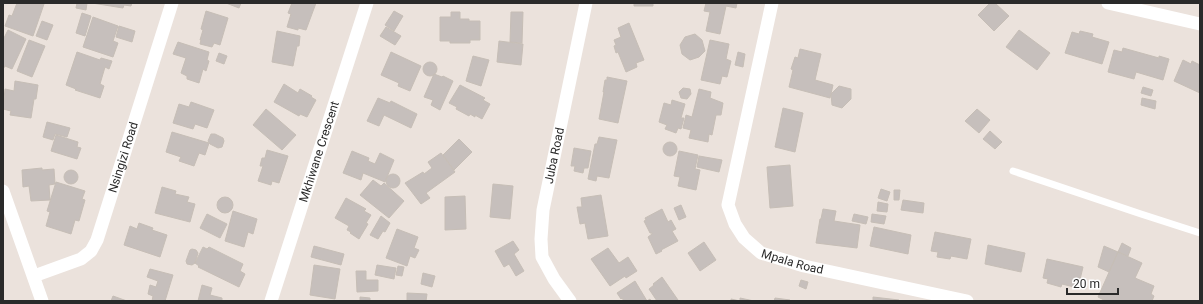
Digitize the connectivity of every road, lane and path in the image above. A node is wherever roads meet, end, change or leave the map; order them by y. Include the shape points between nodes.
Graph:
1 (172, 3) edge
2 (367, 3) edge
3 (586, 3) edge
4 (772, 3) edge
5 (1108, 3) edge
6 (1200, 24) edge
7 (1014, 171) dead end
8 (3, 191) edge
9 (1200, 233) edge
10 (34, 276) junction
11 (42, 301) edge
12 (271, 301) edge
13 (570, 301) edge
14 (967, 301) edge

1 - 10 street, Nsingizi Road via 97,240 91,251 82,259
2 - 12 street, Mkhiwane Crescent
3 - 13 street, Juba Road via 542,210 542,257
4 - 14 street, Mpala Road via 728,205 744,238 761,253 796,264
5 - 6 street
7 - 9 lane
8 - 10 street
10 - 11 street

